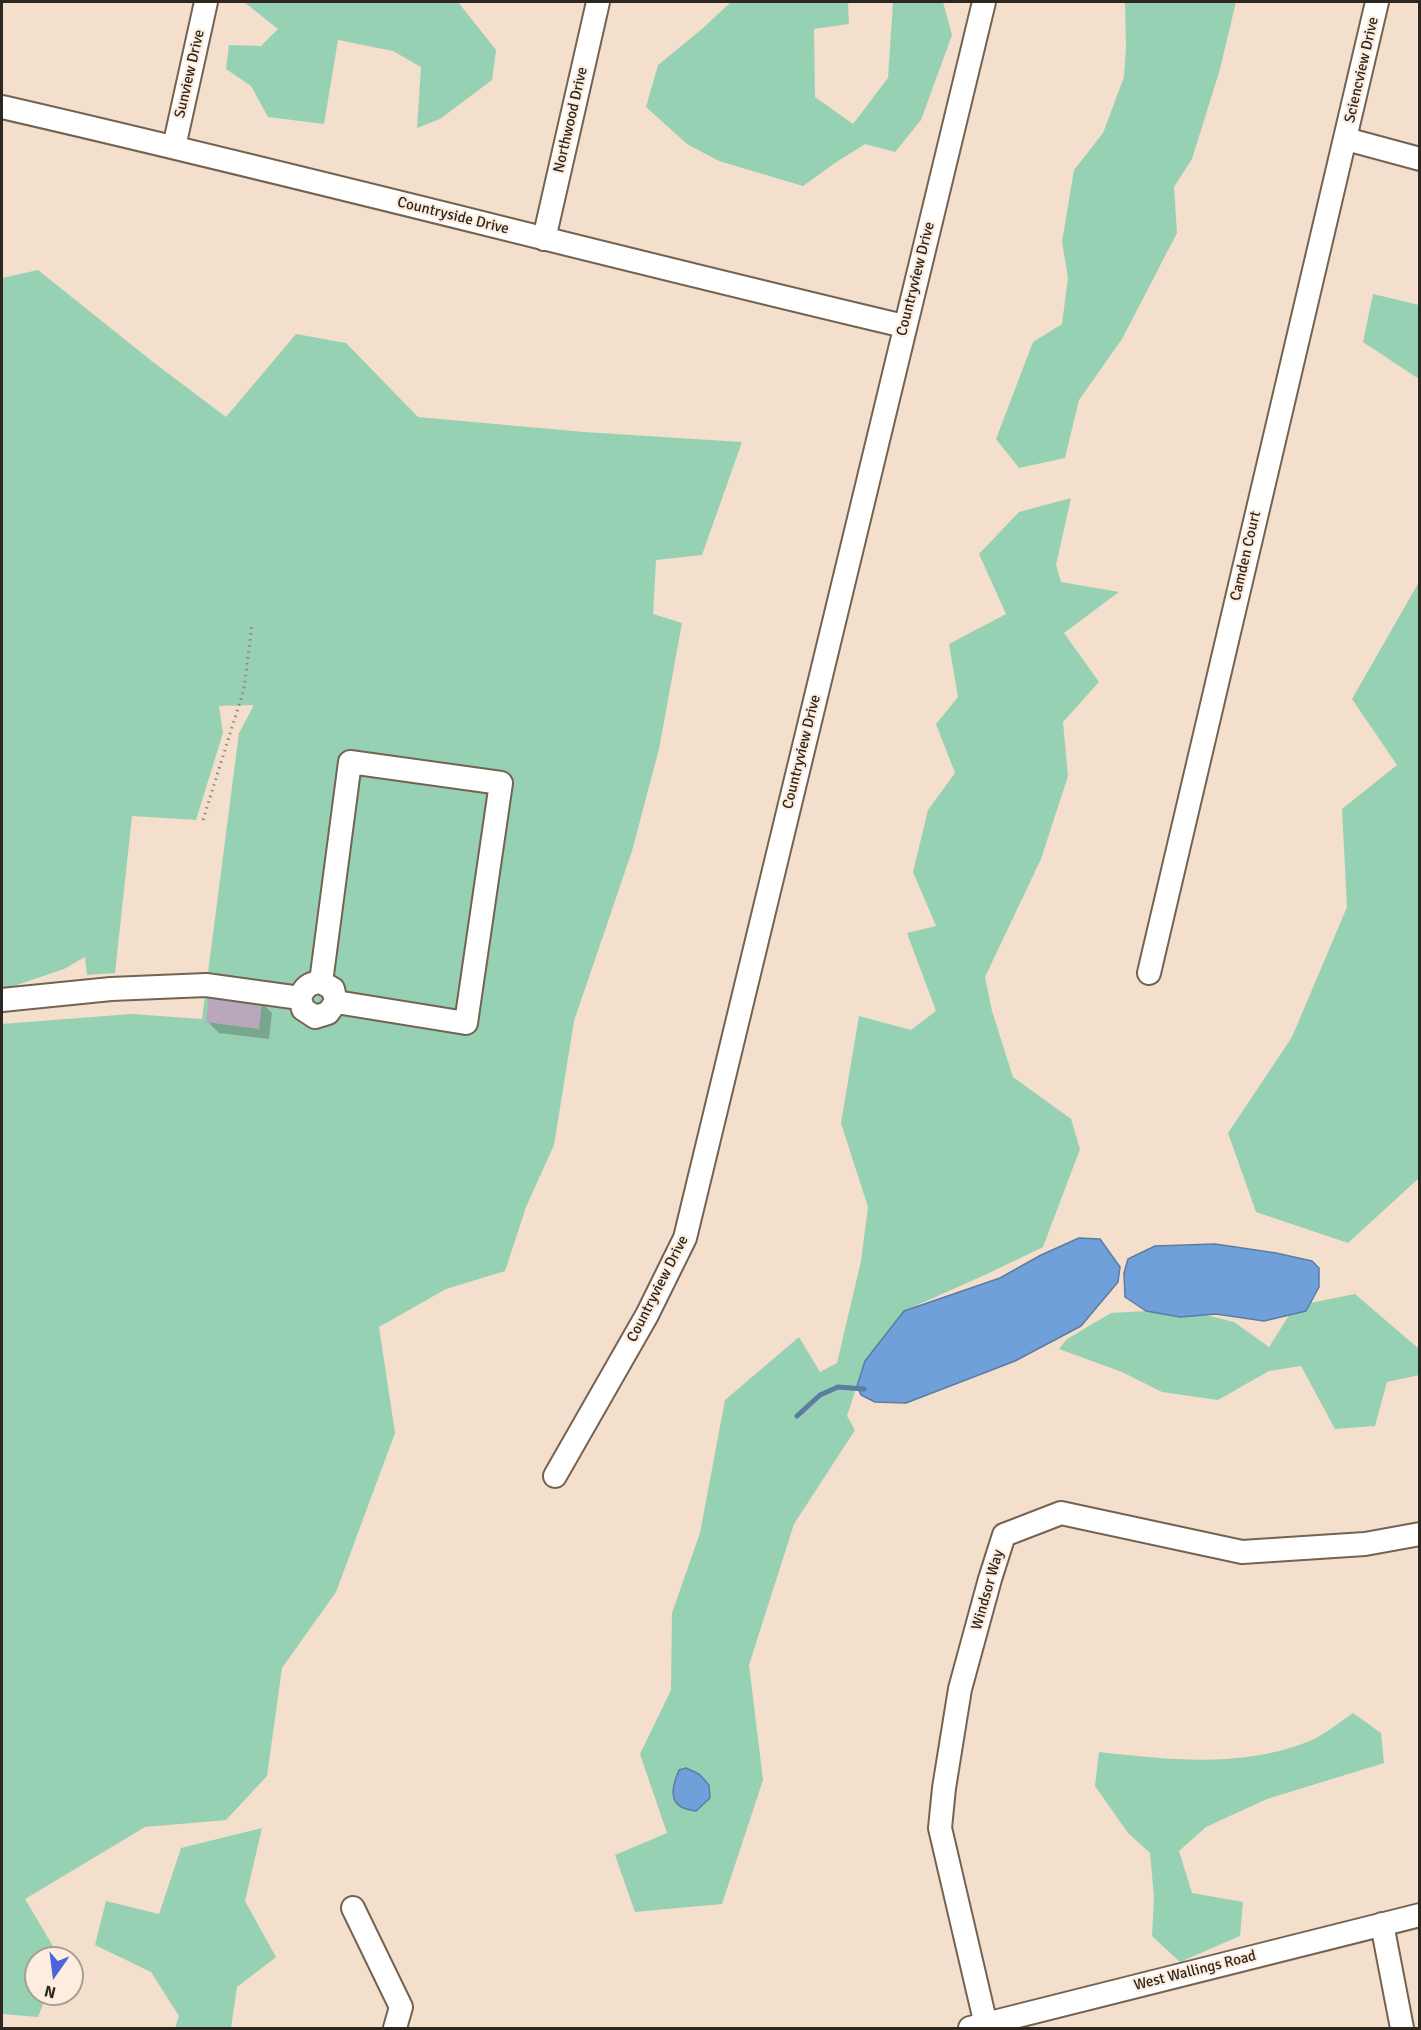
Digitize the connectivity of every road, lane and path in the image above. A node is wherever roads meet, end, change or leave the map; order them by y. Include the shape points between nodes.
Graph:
1 (206, 2) edge
2 (597, 2) edge
3 (984, 2) edge
4 (1377, 2) edge
5 (2, 107) edge
6 (1346, 139) junction
7 (174, 147) junction
8 (1419, 159) edge
9 (544, 239) junction
10 (904, 326) junction
11 (252, 624) dead end
12 (203, 820) dead end
13 (1149, 973) dead end
14 (321, 982) junction
15 (300, 998) junction
16 (2, 1000) edge
17 (336, 1002) junction
18 (555, 1476) dead end
19 (1419, 1534) edge
20 (353, 1908) dead end
21 (1419, 1915) edge
22 (1382, 1923) junction
23 (978, 2027) edge
24 (395, 2028) edge
25 (1402, 2028) edge

1 - 7 street, Sunview Drive
2 - 9 street, Northwood Drive
3 - 10 street, Countryview Drive
4 - 6 street, Sciencview Drive
5 - 7 street, Countryside Drive
6 - 8 street
6 - 13 street, Camden Court
7 - 9 street, Countryside Drive
9 - 10 street, Countryside Drive
10 - 18 street, Countryview Drive via 685,1238 647,1315
11 - 12 path via 244,688
14 - 15 street via 308,985
14 - 17 street via 333,989
14 - 17 street via 350,762 501,783 466,1023
15 - 16 street via 206,985
15 - 17 street via 303,1009 315,1017 328,1013
19 - 23 street, Windsor Way via 1365,1544 1242,1552 1062,1513 1004,1535 960,1689 940,1828
20 - 24 street via 400,2007
21 - 22 street, West Wallings Road
22 - 23 street, West Wallings Road
22 - 25 street

